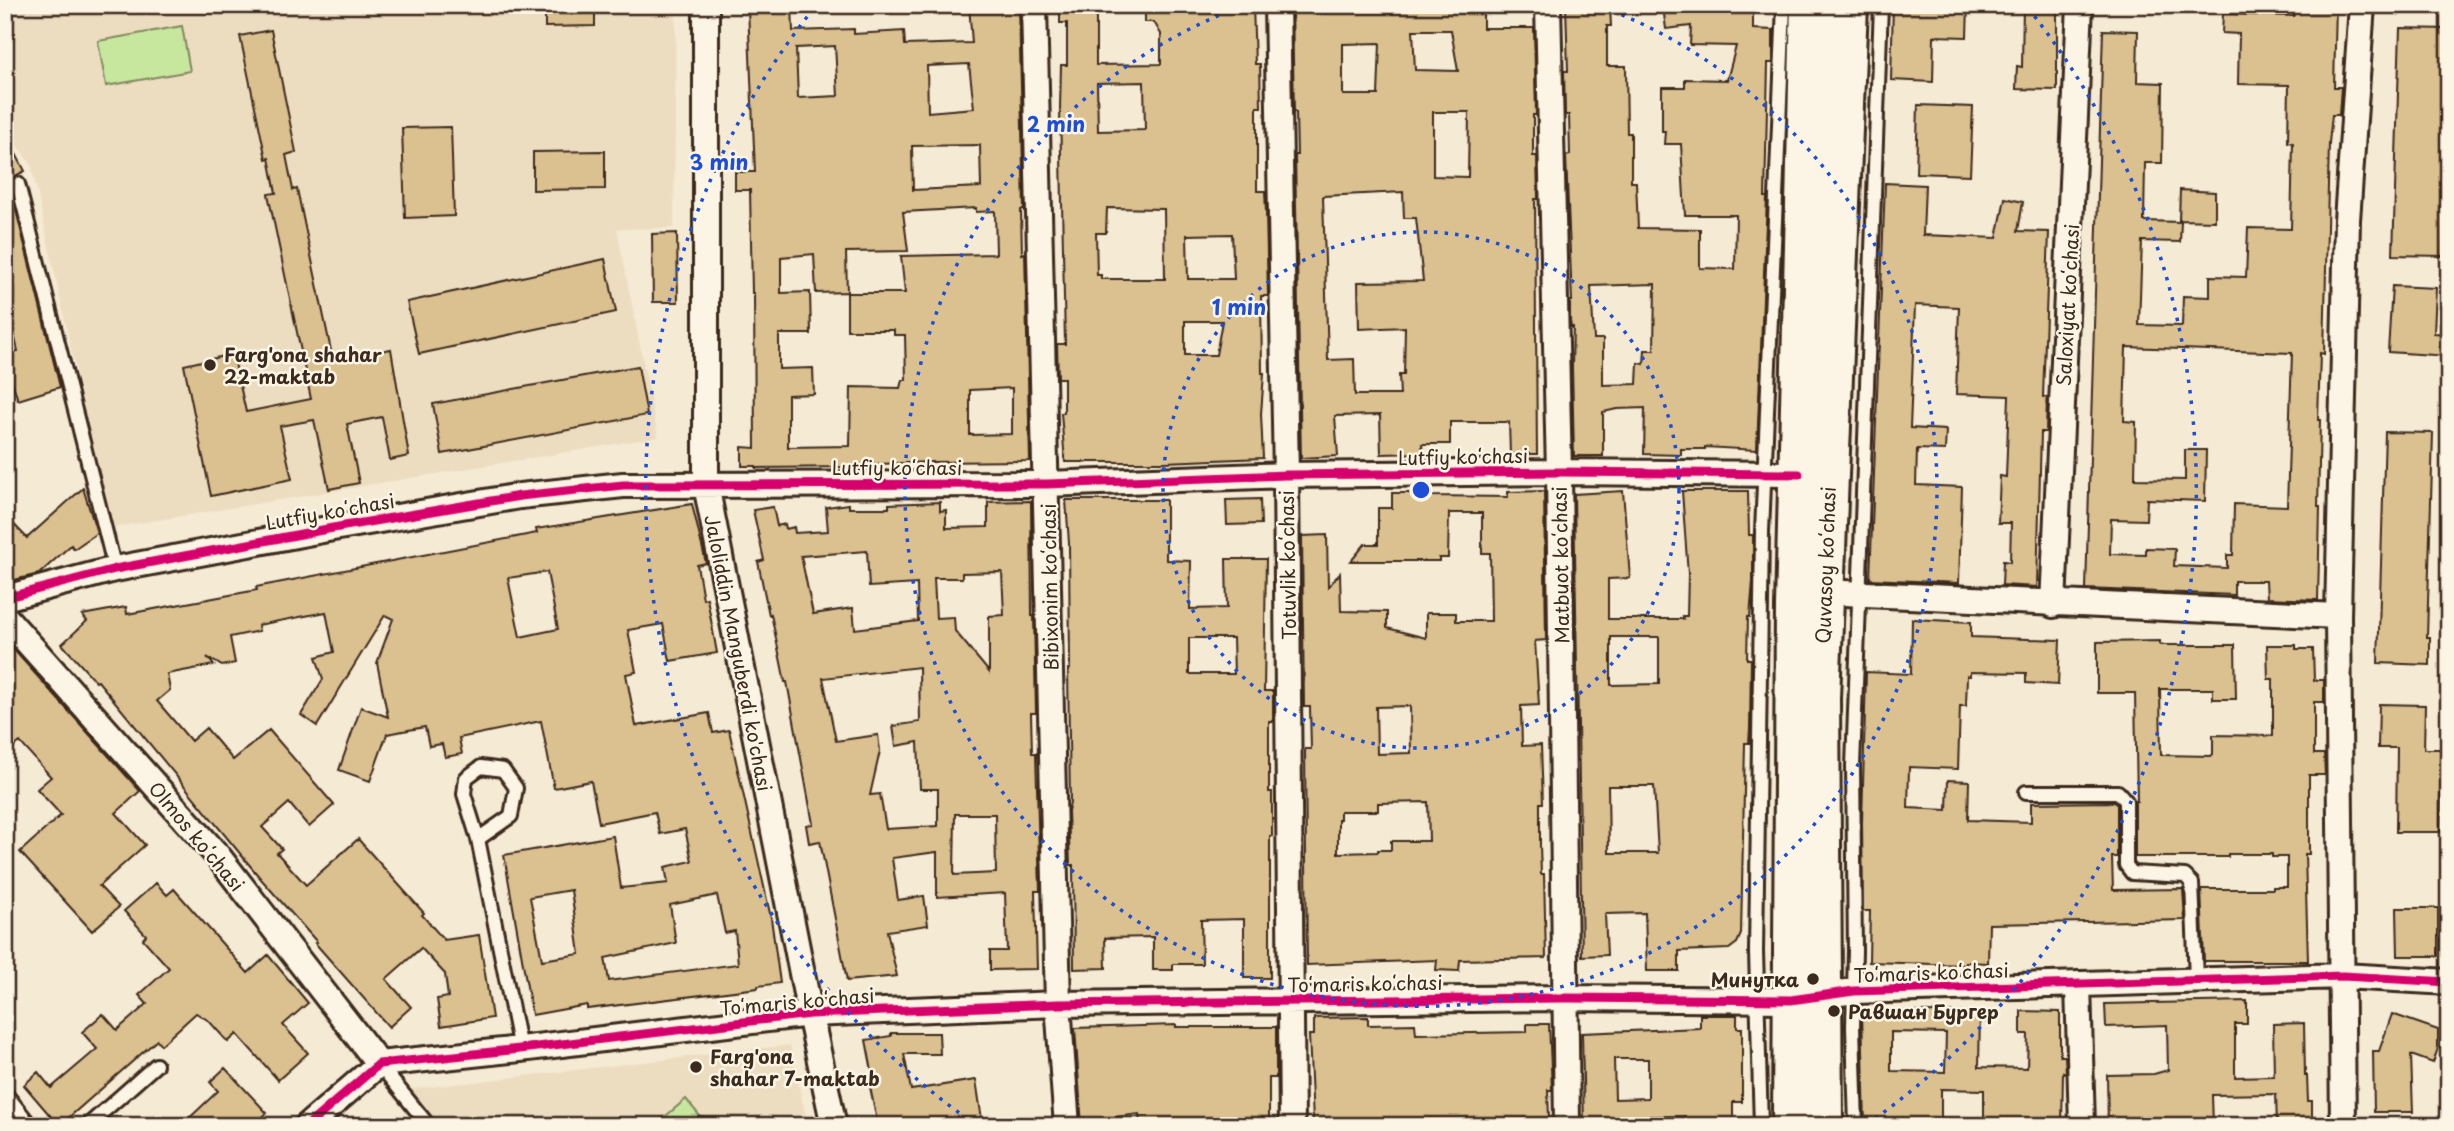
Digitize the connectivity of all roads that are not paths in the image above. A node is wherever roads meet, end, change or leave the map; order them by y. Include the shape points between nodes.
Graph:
1 (706, 5) edge
2 (1034, 5) edge
3 (1277, 5) edge
4 (1548, 5) edge
5 (1784, 5) edge
6 (1810, 5) edge
7 (1848, 5) edge
8 (1881, 5) edge
9 (2080, 5) edge
10 (2362, 5) edge
11 (18, 184) dead end
12 (1559, 472) junction
13 (1782, 474) junction
14 (1286, 475) junction
15 (1046, 484) junction
16 (706, 485) junction
17 (114, 569) junction
18 (5, 598) edge
19 (1835, 602) junction
20 (2053, 605) junction
21 (5, 617) edge
22 (2338, 617) junction
23 (2026, 792) dead end
24 (478, 839) junction
25 (2343, 976) junction
26 (2196, 979) junction
27 (2449, 982) edge
28 (2078, 984) junction
29 (1806, 996) junction
30 (1565, 998) junction
31 (1292, 1001) junction
32 (1058, 1004) junction
33 (810, 1014) junction
34 (520, 1049) junction
35 (379, 1064) junction
36 (156, 1065) dead end
37 (5, 1093) edge
38 (32, 1126) edge
39 (87, 1126) edge
40 (307, 1126) edge
41 (429, 1126) edge
42 (834, 1126) edge
43 (1067, 1126) edge
44 (1292, 1126) edge
45 (1567, 1126) edge
46 (1761, 1126) edge
47 (1792, 1126) edge
48 (1823, 1126) edge
49 (1856, 1126) edge
50 (2082, 1126) edge
51 (2343, 1126) edge

1 - 16 street, Jaloliddin Manguberdi ko'chasi
2 - 15 street, Bibixonim koʻchasi
3 - 14 street, Totuvlik koʻchasi
4 - 12 street, Matbuot koʻchasi
5 - 13 lane
6 - 13 main road, Quvasoy koʻchasi
7 - 19 main road, Quvasoy koʻchasi
8 - 19 lane
9 - 20 street, Saloxiyat koʻchasi
10 - 22 street via 2347,220
11 - 17 lane
12 - 13 street, Lutfiy koʻchasi
12 - 14 street, Lutfiy koʻchasi
12 - 30 street, Matbuot koʻchasi
13 - 29 main road, Quvasoy koʻchasi via 1795,607
14 - 15 street, Lutfiy koʻchasi
14 - 31 street, Totuvlik koʻchasi
15 - 16 street, Lutfiy koʻchasi
15 - 32 street, Bibixonim koʻchasi
16 - 17 street, Lutfiy koʻchasi via 623,485 520,496
16 - 33 street, Jaloliddin Manguberdi ko'chasi
17 - 18 street, Lutfiy koʻchasi
19 - 20 street
19 - 29 main road, Quvasoy koʻchasi via 1820,698
20 - 22 street
21 - 35 street, Olmos koʻchasi via 218,856
22 - 25 street
23 - 26 lane via 2118,792 2126,801 2126,865 2132,873 2185,876 2192,883
24 - 24 lane via 511,816 516,788 503,770 481,767 466,778 464,794
24 - 34 lane
25 - 26 street, Toʻmaris koʻchasi
25 - 27 street, Toʻmaris koʻchasi
25 - 51 street
26 - 28 street, Toʻmaris koʻchasi
28 - 29 street, Toʻmaris koʻchasi
28 - 50 street
29 - 30 street, Toʻmaris koʻchasi
29 - 46 lane
29 - 47 main road, Quvasoy koʻchasi
29 - 48 main road, Quvasoy koʻchasi
29 - 49 lane
30 - 31 street, Toʻmaris koʻchasi
30 - 45 street, Matbuot koʻchasi
31 - 32 street, Toʻmaris koʻchasi
31 - 44 street, Totuvlik koʻchasi
32 - 33 street, Toʻmaris koʻchasi
32 - 43 street, Bibixonim koʻchasi
33 - 34 street, Toʻmaris koʻchasi
33 - 42 street, Jaloliddin Manguberdi ko'chasi
34 - 35 street, Toʻmaris koʻchasi
35 - 40 street
35 - 41 lane
36 - 39 lane
37 - 38 lane

